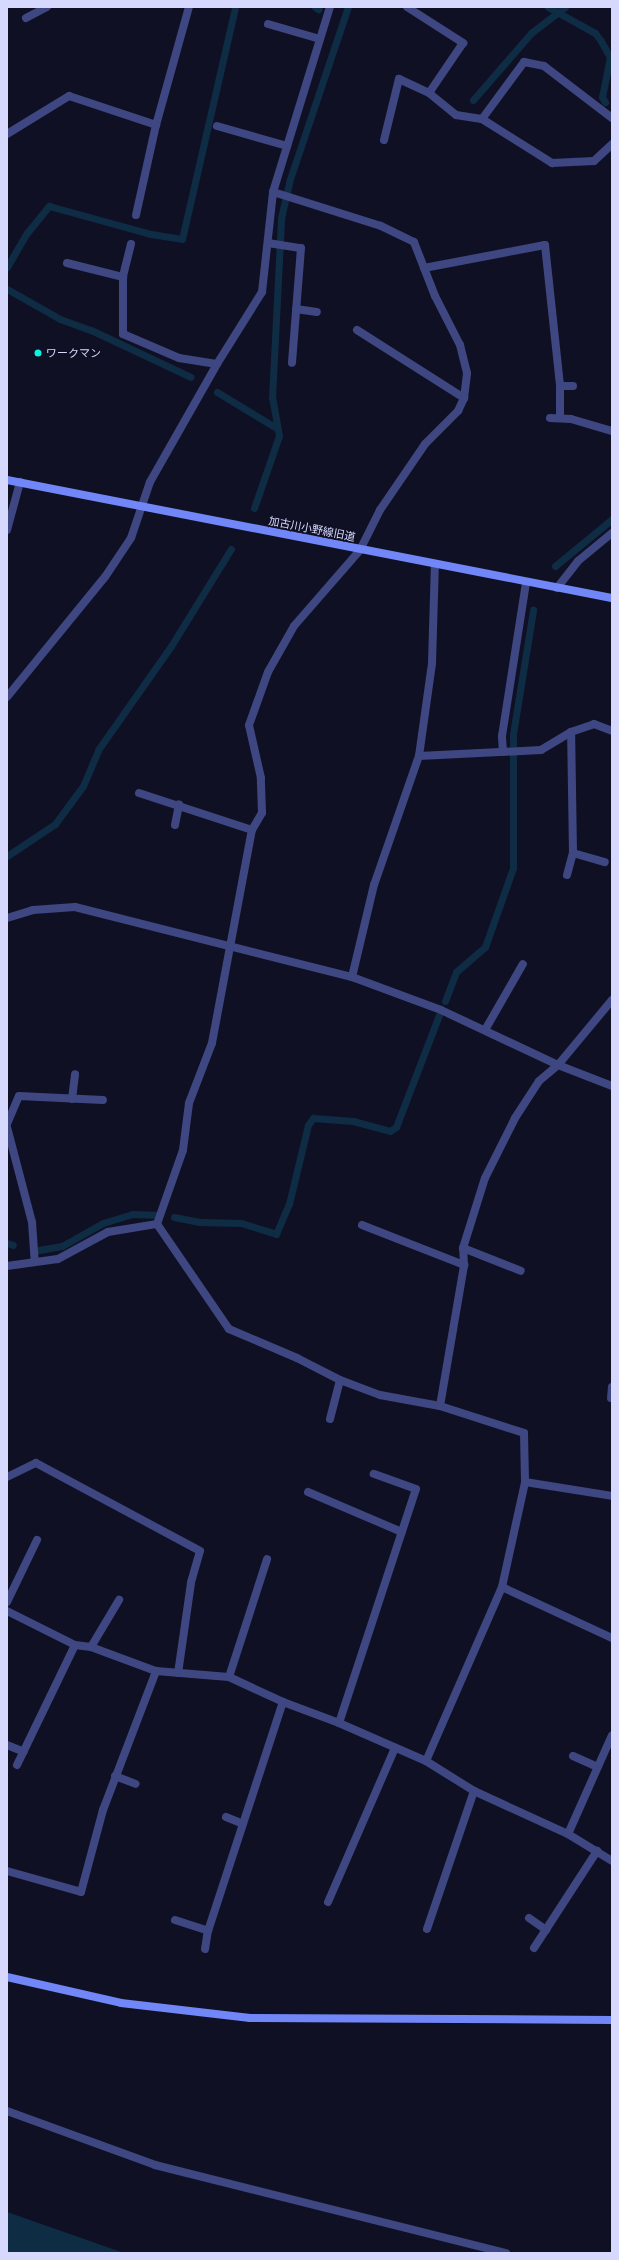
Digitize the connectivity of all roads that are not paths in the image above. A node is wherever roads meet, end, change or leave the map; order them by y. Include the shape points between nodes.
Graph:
1 (48, 7) edge
2 (189, 7) edge
3 (330, 7) edge
4 (407, 7) edge
5 (26, 18) dead end
6 (268, 24) dead end
7 (320, 39) junction
8 (429, 93) junction
9 (612, 118) edge
10 (482, 119) junction
11 (156, 124) junction
12 (217, 126) dead end
13 (7, 134) edge
14 (384, 140) dead end
15 (612, 144) edge
16 (287, 146) junction
17 (274, 193) junction
18 (136, 215) dead end
19 (131, 244) dead end
20 (271, 244) junction
21 (67, 263) dead end
22 (424, 268) junction
23 (122, 277) junction
24 (296, 309) junction
25 (317, 312) dead end
26 (357, 330) dead end
27 (292, 363) dead end
28 (217, 364) junction
29 (560, 386) junction
30 (573, 386) dead end
31 (464, 398) junction
32 (560, 414) dead end
33 (550, 418) dead end
34 (612, 431) edge
35 (7, 480) edge
36 (20, 482) junction
37 (143, 506) junction
38 (7, 530) edge
39 (612, 533) edge
40 (360, 550) junction
41 (435, 564) junction
42 (526, 582) junction
43 (557, 588) junction
44 (612, 598) edge
45 (7, 696) edge
46 (571, 732) junction
47 (612, 732) edge
48 (503, 752) junction
49 (419, 756) junction
50 (139, 793) dead end
51 (179, 804) junction
52 (175, 825) dead end
53 (252, 830) junction
54 (573, 853) junction
55 (605, 862) dead end
56 (567, 875) dead end
57 (7, 918) edge
58 (230, 944) junction
59 (523, 964) dead end
60 (352, 977) junction
61 (612, 1000) edge
62 (485, 1030) junction
63 (558, 1065) junction
64 (75, 1074) dead end
65 (612, 1086) edge
66 (72, 1099) junction
67 (103, 1100) dead end
68 (7, 1126) edge
69 (157, 1224) junction
70 (362, 1225) dead end
71 (463, 1248) junction
72 (36, 1261) junction
73 (464, 1265) junction
74 (7, 1266) edge
75 (521, 1271) dead end
76 (340, 1380) junction
77 (612, 1387) edge
78 (611, 1398) dead end
79 (440, 1406) junction
80 (330, 1419) dead end
81 (374, 1474) dead end
82 (7, 1477) edge
83 (526, 1482) junction
84 (308, 1492) dead end
85 (612, 1496) edge
86 (402, 1532) junction
87 (37, 1540) dead end
88 (267, 1558) dead end
89 (502, 1587) junction
90 (119, 1600) dead end
91 (7, 1602) edge
92 (7, 1611) edge
93 (612, 1638) edge
94 (75, 1645) junction
95 (90, 1647) junction
96 (156, 1671) junction
97 (178, 1673) junction
98 (229, 1677) junction
99 (283, 1702) junction
100 (339, 1723) junction
101 (612, 1735) edge
102 (7, 1745) edge
103 (395, 1748) junction
104 (24, 1752) junction
105 (573, 1756) dead end
106 (426, 1761) junction
107 (17, 1765) dead end
108 (598, 1767) junction
109 (116, 1776) junction
110 (136, 1784) dead end
111 (474, 1790) junction
112 (226, 1817) dead end
113 (244, 1824) junction
114 (568, 1834) junction
115 (597, 1851) junction
116 (612, 1861) edge
117 (7, 1871) edge
118 (328, 1902) dead end
119 (528, 1918) dead end
120 (175, 1920) dead end
121 (427, 1929) dead end
122 (546, 1930) junction
123 (208, 1931) junction
124 (534, 1948) dead end
125 (206, 1949) dead end
126 (7, 1977) edge
127 (612, 2020) edge
128 (7, 2111) edge
129 (506, 2253) edge

1 - 5 street
2 - 11 street
3 - 7 street
4 - 8 street via 463,43
6 - 7 street
7 - 16 street
8 - 10 street via 456,115
8 - 14 street via 399,79
9 - 10 street via 544,66 524,62
10 - 15 street via 552,163 594,161
11 - 13 street via 68,96
11 - 18 street
12 - 16 street
16 - 17 street
17 - 20 street
17 - 22 street via 381,226 414,242
19 - 23 street
20 - 24 street via 301,248
20 - 28 street via 262,292
21 - 23 street
22 - 29 street via 545,245
22 - 31 street via 460,345 467,373
23 - 28 street via 123,334 179,358
24 - 25 street
24 - 27 street
26 - 31 street
28 - 37 street via 150,482
29 - 30 street
29 - 32 street
31 - 40 street via 458,412 416,456 380,510
33 - 34 street via 571,419
35 - 36 street, 加古川小野線旧道
36 - 37 street, 加古川小野線旧道
36 - 38 street
37 - 40 street, 加古川小野線旧道
37 - 45 street via 131,538 106,577
39 - 43 street via 578,562
40 - 41 street, 加古川小野線旧道
40 - 53 street via 294,626 268,672 249,725 261,778 262,813
41 - 42 street, 加古川小野線旧道
41 - 49 street via 432,664
42 - 43 street, 加古川小野線旧道
42 - 48 street via 502,736
43 - 44 street, 加古川小野線旧道
46 - 47 street via 594,724
46 - 48 street via 541,750
46 - 54 street
48 - 49 street
49 - 60 street via 374,885
50 - 51 street
51 - 52 street
51 - 53 street
53 - 58 street
54 - 55 street
54 - 56 street
57 - 58 street via 33,910 76,907
58 - 60 street
58 - 69 street via 212,1043 189,1103 182,1150
59 - 62 street
60 - 62 street via 441,1010
61 - 63 street
62 - 63 street
63 - 65 street
63 - 71 street via 539,1080 515,1118 485,1178
64 - 66 street
66 - 67 street
66 - 68 street via 19,1096
68 - 72 street via 32,1222
69 - 72 street via 108,1232 58,1259
69 - 76 street via 229,1329 297,1358
70 - 73 street
71 - 73 street
71 - 75 street
72 - 74 street
73 - 79 street
76 - 79 street via 380,1395
76 - 80 street
77 - 78 street
79 - 83 street via 524,1433
81 - 86 street via 416,1489
82 - 97 street via 36,1463 200,1551 191,1583
83 - 85 street
83 - 89 street
84 - 86 street
86 - 100 street
87 - 91 street
88 - 98 street
89 - 93 street
89 - 106 street
90 - 95 street
92 - 94 street
94 - 95 street
94 - 104 street
95 - 96 street
96 - 97 street
96 - 109 street
97 - 98 street
98 - 99 street
99 - 100 street
99 - 113 street
100 - 103 street
101 - 108 street
102 - 104 street
103 - 106 street
103 - 118 street
104 - 107 street
105 - 108 street
106 - 111 street
108 - 114 street
109 - 110 street
109 - 117 street via 103,1810 81,1892
111 - 114 street
111 - 121 street
112 - 113 street
113 - 123 street
114 - 115 street
115 - 116 street
115 - 122 street
119 - 122 street
120 - 123 street
122 - 124 street
123 - 125 street
126 - 127 street via 121,2003 250,2018
128 - 129 street via 155,2165

